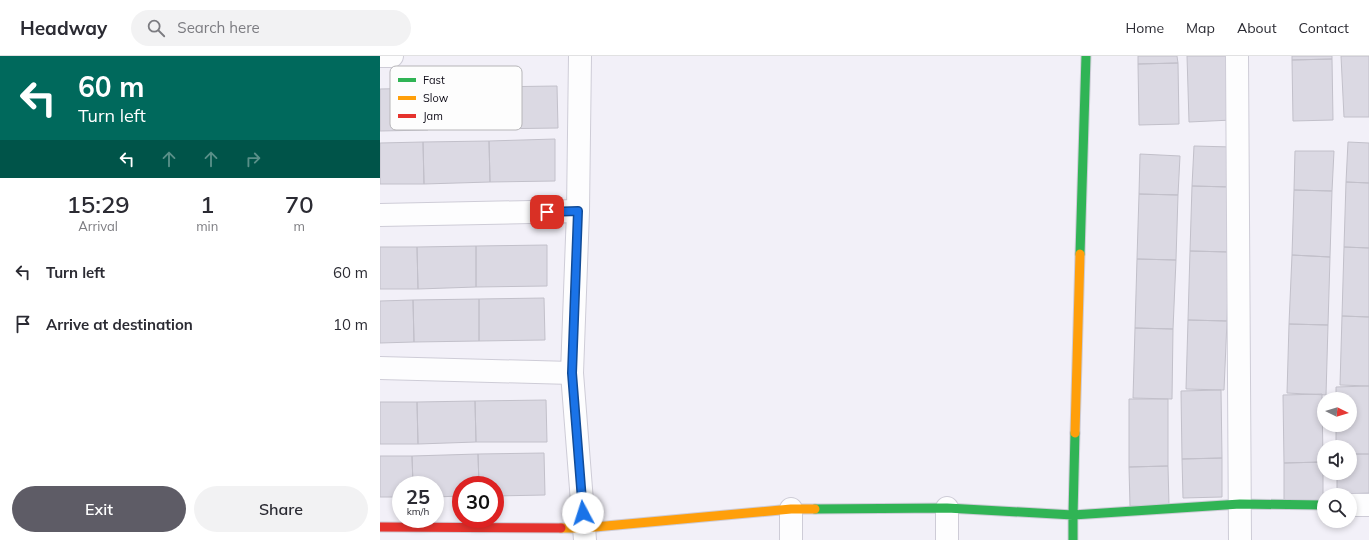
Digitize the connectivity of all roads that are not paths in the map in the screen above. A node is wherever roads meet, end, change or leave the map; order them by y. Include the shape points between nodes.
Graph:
1 (380, 56) edge
2 (392, 56) edge
3 (580, 56) edge
4 (1086, 56) edge
5 (1237, 56) edge
6 (578, 211) junction
7 (380, 215) edge
8 (380, 368) edge
9 (572, 373) junction
10 (1240, 504) junction
11 (1317, 505) edge
12 (1357, 505) edge
13 (1369, 505) edge
14 (947, 508) junction
15 (791, 509) junction
16 (1073, 515) junction
17 (380, 527) edge
18 (585, 534) edge
19 (791, 540) edge
20 (948, 540) edge
21 (1073, 540) edge
22 (1240, 540) edge

1 - 2 street
3 - 6 street
4 - 16 street
5 - 10 street
6 - 7 street
6 - 9 street
8 - 9 street
9 - 18 street
10 - 11 street
10 - 16 street
10 - 22 street
12 - 13 street
14 - 15 street
14 - 16 street
14 - 20 street
15 - 18 street
15 - 19 street
16 - 21 street
17 - 18 street

